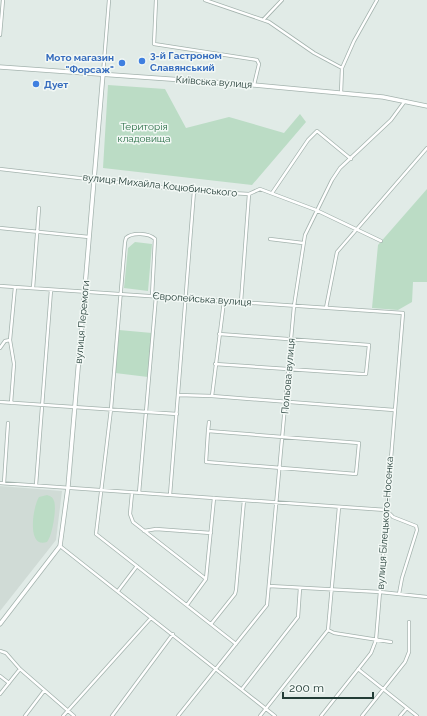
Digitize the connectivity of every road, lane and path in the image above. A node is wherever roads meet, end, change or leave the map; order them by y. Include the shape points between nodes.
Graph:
1 (3, 0) edge
2 (109, 0) edge
3 (156, 0) edge
4 (205, 0) edge
5 (209, 0) edge
6 (282, 0) edge
7 (377, 0) edge
8 (263, 20) junction
9 (0, 25) edge
10 (0, 35) edge
11 (0, 67) edge
12 (342, 68) junction
13 (102, 74) junction
14 (254, 85) junction
15 (341, 93) junction
16 (405, 101) junction
17 (427, 106) edge
18 (427, 148) edge
19 (351, 159) junction
20 (0, 169) edge
21 (94, 179) junction
22 (194, 191) junction
23 (272, 193) junction
24 (249, 194) junction
25 (39, 208) dead end
26 (316, 210) junction
27 (0, 228) edge
28 (357, 228) junction
29 (37, 232) junction
30 (89, 237) junction
31 (270, 240) dead end
32 (381, 241) dead end
33 (303, 243) junction
34 (0, 286) edge
35 (15, 287) junction
36 (33, 288) junction
37 (51, 290) junction
38 (85, 291) junction
39 (120, 293) junction
40 (152, 296) junction
41 (156, 296) junction
42 (186, 298) junction
43 (224, 301) junction
44 (241, 302) junction
45 (294, 306) junction
46 (326, 308) junction
47 (403, 313) joint
48 (219, 334) junction
49 (291, 339) junction
50 (10, 340) junction
51 (0, 348) edge
52 (215, 364) junction
53 (288, 369) junction
54 (178, 394) junction
55 (212, 396) junction
56 (0, 402) edge
57 (285, 402) junction
58 (11, 403) junction
59 (42, 405) junction
60 (74, 407) junction
61 (111, 409) junction
62 (394, 410) junction
63 (146, 412) junction
64 (177, 414) junction
65 (209, 422) dead end
66 (8, 423) dead end
67 (208, 431) junction
68 (282, 436) junction
69 (280, 469) junction
70 (0, 482) edge
71 (4, 483) junction
72 (36, 485) junction
73 (68, 487) junction
74 (102, 490) junction
75 (132, 493) junction
76 (139, 493) junction
77 (170, 495) junction
78 (214, 498) junction
79 (244, 500) junction
80 (276, 502) junction
81 (339, 507) junction
82 (386, 510) junction
83 (144, 531) junction
84 (211, 533) junction
85 (60, 546) junction
86 (137, 566) junction
87 (206, 580) junction
88 (269, 586) junction
89 (300, 588) junction
90 (332, 590) junction
91 (118, 591) junction
92 (380, 592) junction
93 (399, 594) junction
94 (427, 597) edge
95 (187, 605) junction
96 (151, 618) junction
97 (409, 622) dead end
98 (0, 624) edge
99 (211, 624) junction
100 (328, 630) junction
101 (173, 634) junction
102 (376, 640) junction
103 (391, 642) dead end
104 (236, 644) junction
105 (0, 651) edge
106 (20, 669) junction
107 (217, 669) junction
108 (358, 669) junction
109 (0, 676) edge
110 (9, 683) junction
111 (242, 689) junction
112 (383, 689) junction
113 (44, 691) junction
114 (0, 694) edge
115 (266, 708) junction
116 (406, 708) junction
117 (67, 711) junction
118 (25, 716) edge
119 (63, 716) edge
120 (74, 716) edge
121 (112, 716) edge
122 (178, 716) edge
123 (260, 716) edge
124 (275, 716) edge
125 (321, 716) edge
126 (362, 716) edge
127 (400, 716) edge
128 (417, 716) edge

1 - 9 street
2 - 13 street, вулиця Перемоги
3 - 14 street via 154,44 257,60 259,64
4 - 5 street
5 - 8 street
6 - 8 street
7 - 12 street
8 - 12 street
9 - 10 street
11 - 13 street, Київська вулиця
12 - 15 street
13 - 14 street, Київська вулиця
13 - 21 street, вулиця Перемоги
14 - 15 street, Київська вулиця
15 - 16 street, Київська вулиця
16 - 17 street, Київська вулиця
16 - 19 street, Польова вулиця via 391,120
18 - 28 street
19 - 23 street via 317,131 305,144
19 - 26 street, Польова вулиця via 332,180
20 - 21 street, вулиця Михайла Коцюбинського
21 - 22 street, вулиця Михайла Коцюбинського
21 - 30 street, вулиця Перемоги
22 - 24 street, вулиця Михайла Коцюбинського
22 - 42 street
23 - 24 street, вулиця Михайла Коцюбинського via 260,189
23 - 26 street, вулиця Михайла Коцюбинського
24 - 44 street
25 - 29 street
26 - 28 street, вулиця Михайла Коцюбинського
26 - 33 street, Польова вулиця
27 - 29 street
28 - 32 street, вулиця Михайла Коцюбинського
28 - 46 street via 336,255
29 - 30 street
29 - 36 street
30 - 38 street, вулиця Перемоги
31 - 33 street
33 - 45 street, Польова вулиця
34 - 35 street, Європейська вулиця
35 - 36 street, Європейська вулиця
35 - 50 street
36 - 37 street, Європейська вулиця
37 - 38 street, Європейська вулиця
37 - 59 street
38 - 39 street, Європейська вулиця
38 - 60 street, вулиця Перемоги
39 - 40 street, Європейська вулиця
39 - 40 street via 126,238 132,234 153,237 155,242
39 - 61 street
40 - 41 street, Європейська вулиця
41 - 42 street, Європейська вулиця
41 - 63 street
42 - 43 street, Європейська вулиця
42 - 54 street
43 - 44 street, Європейська вулиця
43 - 48 street
44 - 45 street, Європейська вулиця
45 - 46 street, Європейська вулиця
45 - 49 street, Польова вулиця
46 - 47 street, Європейська вулиця
47 - 62 street, вулиця Білецького-Носенка
48 - 49 street
48 - 52 street
49 - 53 street, Польова вулиця
49 - 53 street via 369,345 366,374
50 - 51 street via 4,341
50 - 58 street via 14,364
52 - 53 street
52 - 55 street
53 - 57 street, Польова вулиця
54 - 55 street
54 - 64 street
55 - 57 street
56 - 58 street
57 - 62 street
57 - 68 street, Польова вулиця
58 - 59 street
59 - 60 street
59 - 72 street
60 - 61 street
60 - 73 street, вулиця Перемоги
61 - 63 street
61 - 74 street
62 - 82 street, вулиця Білецького-Носенка
63 - 64 street
63 - 76 street
64 - 77 street
65 - 67 street
66 - 71 street
67 - 68 street
67 - 69 street via 206,462
68 - 69 street, Польова вулиця
68 - 69 street via 359,443 356,474
69 - 80 street, Польова вулиця
70 - 71 street
71 - 72 street
72 - 73 street
73 - 74 street
73 - 85 street, вулиця Перемоги
74 - 75 street
74 - 86 street via 96,534
75 - 76 street
75 - 83 street via 131,518
76 - 77 street
77 - 78 street
78 - 79 street
78 - 84 street
79 - 80 street
79 - 99 street via 235,594
80 - 81 street
80 - 88 street, Польова вулиця
81 - 82 street
81 - 90 street
82 - 92 street, вулиця Білецького-Носенка
82 - 93 street via 393,517 416,526 417,530
83 - 84 street via 156,529
83 - 87 street
84 - 87 street
85 - 91 street
85 - 98 street, вулиця Перемоги
86 - 91 street
86 - 95 street
87 - 95 street
88 - 89 street
88 - 104 street, Польова вулиця via 267,605
89 - 90 street
89 - 111 street via 298,617
90 - 92 street
90 - 100 street
91 - 96 street
92 - 93 street
92 - 102 street, вулиця Білецького-Носенка
93 - 94 street
95 - 99 street
96 - 101 street
96 - 117 street
97 - 112 street via 408,656
99 - 104 street
100 - 102 street
100 - 115 street
101 - 107 street
101 - 121 street
102 - 103 street
102 - 108 street, вулиця Білецького-Носенка via 371,653
104 - 107 street, Польова вулиця
105 - 106 street
106 - 110 street
106 - 113 street
107 - 111 street
107 - 122 street, Польова вулиця
108 - 112 street
108 - 125 street, вулиця Білецького-Носенка
109 - 110 street
110 - 114 street
111 - 115 street
112 - 116 street
112 - 126 street
113 - 117 street
113 - 118 street
115 - 123 street
115 - 124 street
116 - 127 street
116 - 128 street
117 - 119 street
117 - 120 street

